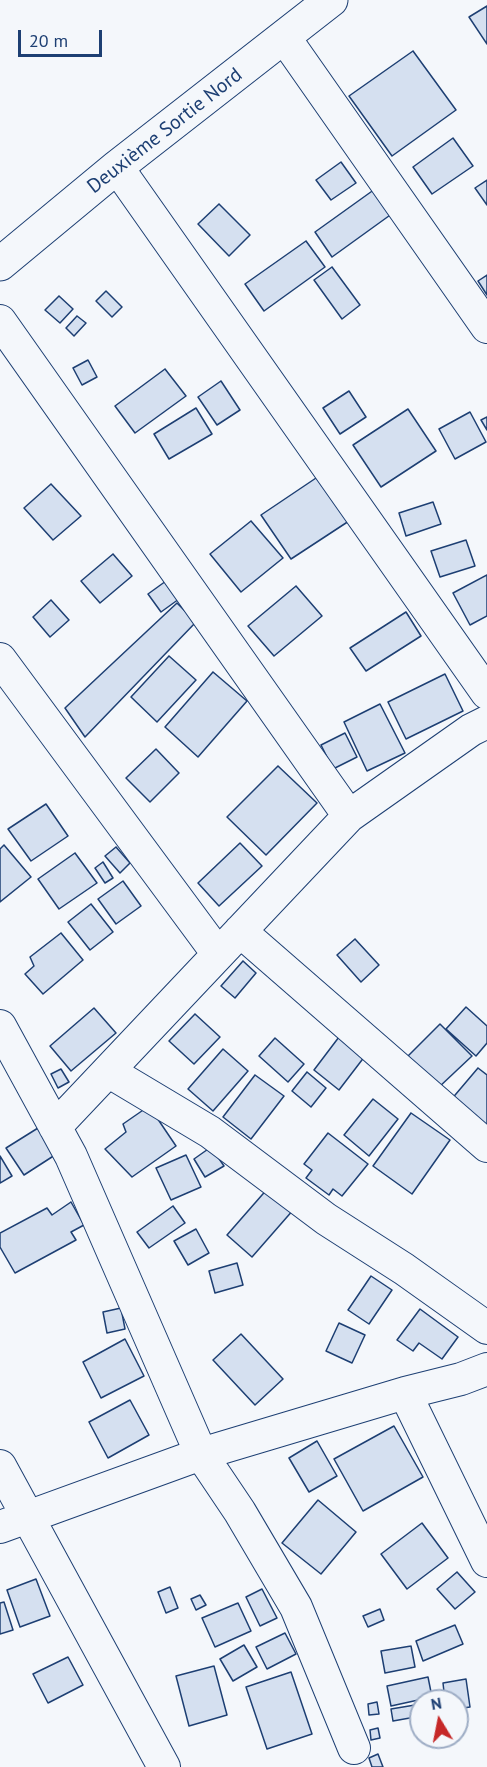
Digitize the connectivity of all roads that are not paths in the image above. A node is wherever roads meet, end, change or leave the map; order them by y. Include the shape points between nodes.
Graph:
1 (332, 0) edge
2 (284, 37) junction
3 (117, 167) junction
4 (0, 264) edge
5 (0, 321) edge
6 (487, 327) edge
7 (0, 659) edge
8 (487, 693) edge
9 (487, 722) edge
10 (349, 816) junction
11 (240, 931) junction
12 (218, 954) junction
13 (0, 1026) edge
14 (108, 1071) junction
15 (55, 1127) junction
16 (487, 1146) edge
17 (487, 1328) edge
18 (487, 1369) edge
19 (405, 1393) junction
20 (201, 1454) junction
21 (0, 1466) edge
22 (13, 1521) edge
23 (487, 1561) edge
24 (354, 1748) dead end
25 (164, 1767) edge

1 - 2 main road, Deuxième Sortie Nord
2 - 3 main road, Deuxième Sortie Nord
2 - 6 street
3 - 4 main road, Deuxième Sortie Nord
3 - 8 street
5 - 10 street
7 - 12 street
9 - 10 street
10 - 11 street
11 - 12 street
11 - 16 street
12 - 14 street
13 - 15 street
14 - 15 street
14 - 17 street via 210,1132 327,1219
15 - 20 street
18 - 19 street
19 - 20 street
19 - 23 street
20 - 22 street
20 - 24 street via 296,1607
21 - 22 street
22 - 25 street via 129,1700

